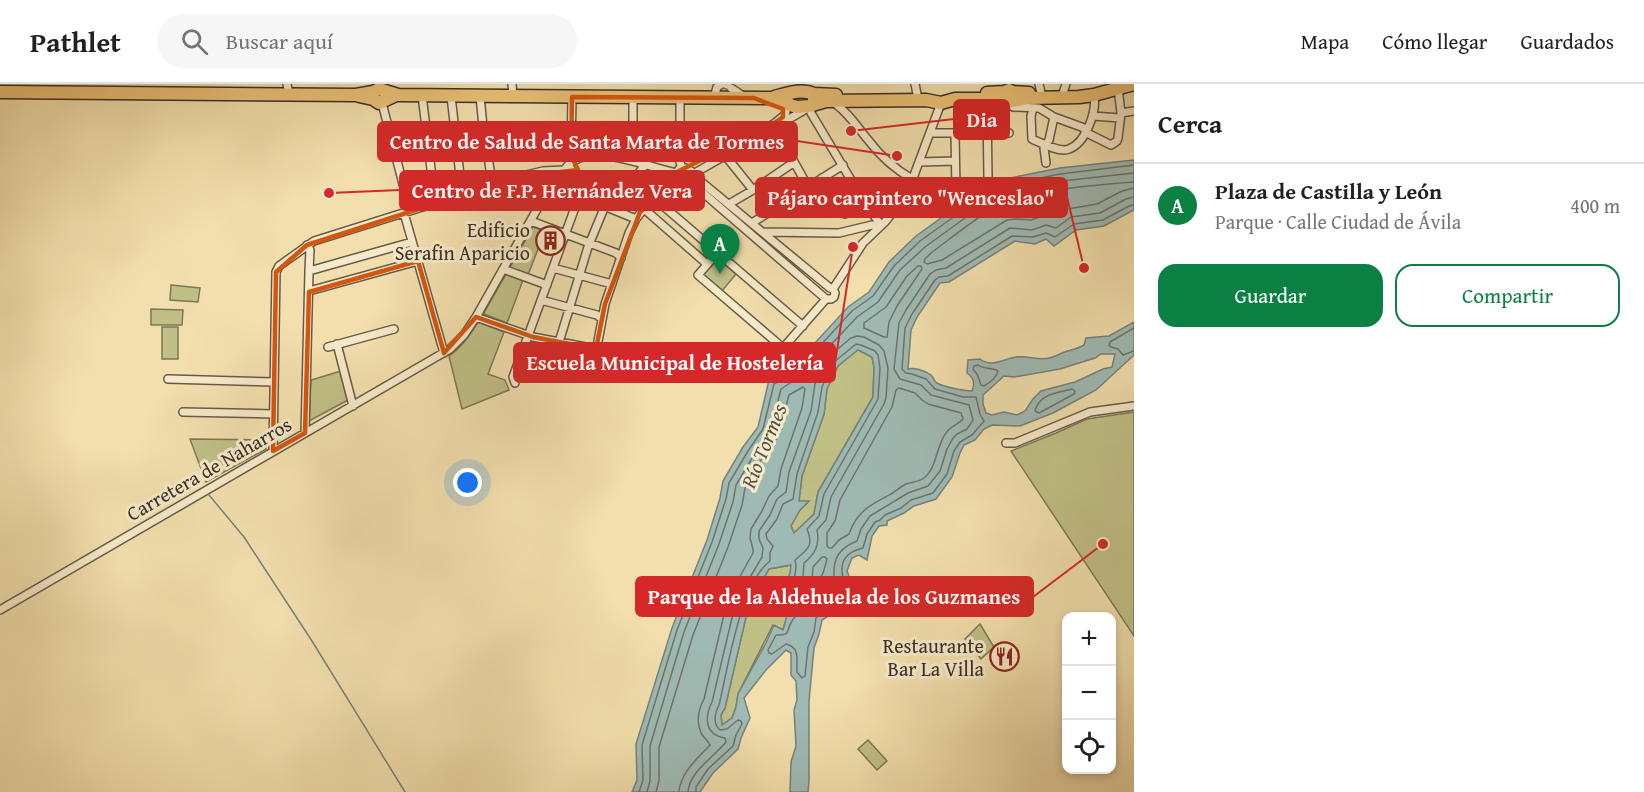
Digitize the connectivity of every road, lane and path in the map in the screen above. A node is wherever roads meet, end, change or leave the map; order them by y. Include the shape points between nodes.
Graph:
1 (1134, 84) edge
2 (1117, 86) edge
3 (722, 87) edge
4 (1064, 88) edge
5 (288, 89) edge
6 (916, 89) edge
7 (1040, 89) edge
8 (512, 90) edge
9 (0, 92) edge
10 (381, 94) edge
11 (1009, 94) edge
12 (1094, 94) junction
13 (422, 95) junction
14 (832, 95) junction
15 (451, 96) junction
16 (480, 96) junction
17 (572, 97) junction
18 (633, 97) junction
19 (680, 97) junction
20 (750, 98) junction
21 (810, 98) edge
22 (942, 98) junction
23 (789, 99) junction
24 (990, 99) junction
25 (1033, 108) junction
26 (1134, 111) edge
27 (1093, 116) junction
28 (1120, 116) junction
29 (783, 117) junction
30 (1054, 117) junction
31 (773, 126) junction
32 (1086, 130) junction
33 (987, 133) junction
34 (1010, 133) dead end
35 (930, 134) junction
36 (955, 134) junction
37 (1046, 145) junction
38 (722, 156) junction
39 (582, 158) junction
40 (573, 160) junction
41 (633, 161) junction
42 (955, 161) junction
43 (793, 162) junction
44 (920, 162) junction
45 (1046, 163) dead end
46 (645, 165) junction
47 (843, 165) junction
48 (574, 171) junction
49 (563, 173) junction
50 (686, 173) junction
51 (988, 177) dead end
52 (822, 178) junction
53 (573, 180) junction
54 (912, 180) junction
55 (492, 184) junction
56 (808, 187) junction
57 (956, 189) dead end
58 (753, 190) junction
59 (462, 193) junction
60 (578, 196) junction
61 (654, 196) junction
62 (435, 202) junction
63 (729, 204) junction
64 (605, 206) junction
65 (643, 208) junction
66 (407, 212) junction
67 (845, 214) dead end
68 (636, 219) junction
69 (531, 221) junction
70 (752, 223) junction
71 (880, 226) junction
72 (763, 232) junction
73 (566, 234) junction
74 (412, 242) junction
75 (590, 244) junction
76 (307, 245) junction
77 (718, 252) junction
78 (621, 258) junction
79 (418, 261) junction
80 (707, 264) junction
81 (553, 268) junction
82 (503, 269) junction
83 (309, 271) junction
84 (579, 275) junction
85 (612, 284) junction
86 (547, 285) junction
87 (832, 288) junction
88 (309, 291) junction
89 (825, 298) junction
90 (541, 300) junction
91 (569, 308) junction
92 (476, 317) junction
93 (602, 319) junction
94 (804, 326) junction
95 (394, 329) dead end
96 (528, 335) junction
97 (559, 342) junction
98 (337, 344) junction
99 (328, 347) dead end
100 (596, 349) junction
101 (444, 353) junction
102 (592, 368) dead end
103 (549, 375) dead end
104 (168, 379) dead end
105 (274, 382) junction
106 (515, 383) dead end
107 (353, 406) junction
108 (1134, 406) edge
109 (183, 412) dead end
110 (273, 414) junction
111 (305, 433) junction
112 (1006, 443) dead end
113 (273, 451) junction
114 (0, 610) edge

1 - 2 highway
2 - 4 highway
2 - 12 highway
2 - 28 street
3 - 19 highway
3 - 20 highway
4 - 7 highway
5 - 9 highway
5 - 10 highway
6 - 14 highway
6 - 22 highway
7 - 11 highway
8 - 16 highway
8 - 17 highway
10 - 13 highway
10 - 66 street
11 - 12 highway
11 - 22 highway
11 - 24 highway
11 - 25 street via 1012,108
12 - 27 street
13 - 15 highway
13 - 62 street
14 - 21 highway via 818,105
14 - 22 highway
14 - 54 street via 885,160
15 - 16 highway
15 - 59 street
16 - 55 street
17 - 18 highway
17 - 40 street
18 - 19 highway
18 - 41 street
19 - 50 street via 680,162
20 - 23 highway
20 - 29 street via 779,105
21 - 23 highway via 797,106
21 - 31 street
21 - 47 street via 811,113
22 - 24 highway
22 - 35 street
23 - 29 street
24 - 33 street
25 - 30 street
25 - 37 street via 1032,139
26 - 28 street
27 - 28 street
27 - 32 street
28 - 32 street via 1117,141 1109,145
29 - 31 street
30 - 32 street
30 - 37 street
31 - 38 street
31 - 43 street
31 - 50 street
32 - 37 street via 1070,149
33 - 34 street
33 - 36 street
33 - 51 street
35 - 36 street
35 - 44 street
36 - 42 street
37 - 45 street
38 - 50 street
38 - 58 street
39 - 40 street
39 - 41 street
39 - 48 street
40 - 49 street
41 - 46 street
42 - 44 street
42 - 57 street
43 - 56 street
43 - 58 street
44 - 54 street
46 - 50 street
46 - 61 street via 633,180
47 - 52 street
47 - 71 street
48 - 49 street via 570,168
48 - 53 street
49 - 53 street via 569,182
49 - 55 street via 543,171
49 - 69 street, Carretera de Naharros via 551,185
50 - 61 street
50 - 63 street
50 - 89 street
52 - 56 street
52 - 67 street
53 - 60 street
54 - 71 street via 903,199
55 - 59 street
56 - 70 street
58 - 63 street
59 - 62 street
60 - 64 street
60 - 73 street
61 - 65 street
61 - 77 street
62 - 66 street
63 - 70 street
64 - 68 street
64 - 75 street
65 - 68 street
65 - 80 street
66 - 74 street
66 - 76 street
68 - 78 street
69 - 73 street
69 - 82 street, Carretera de Naharros
70 - 72 street
71 - 72 street via 839,233
71 - 87 street via 863,243
72 - 87 street
73 - 75 street
73 - 81 street
74 - 79 street
74 - 83 street
75 - 78 street
75 - 84 street
76 - 83 street
76 - 105 street via 276,272
77 - 80 street
77 - 94 street
78 - 85 street
79 - 88 street
79 - 101 street
80 - 94 street via 698,275 783,348
81 - 84 street
81 - 86 street
82 - 86 street
82 - 92 street, Carretera de Naharros
83 - 88 street
84 - 85 street
84 - 91 street
85 - 93 street
86 - 90 street
87 - 89 street via 834,297
88 - 111 street
89 - 94 street
90 - 91 street
90 - 96 street
91 - 93 street
91 - 97 street
92 - 96 street
92 - 101 street, Carretera de Naharros
93 - 100 street
95 - 98 street
96 - 97 street
96 - 106 street via 513,377
97 - 100 street
97 - 103 street
98 - 99 street
98 - 107 street
100 - 102 street
101 - 107 street, Carretera de Naharros
104 - 105 street
105 - 110 street
107 - 111 street, Carretera de Naharros
108 - 112 street via 1090,412 1024,440
109 - 110 street
110 - 113 street
111 - 113 street, Carretera de Naharros
113 - 114 street, Carretera de Naharros

